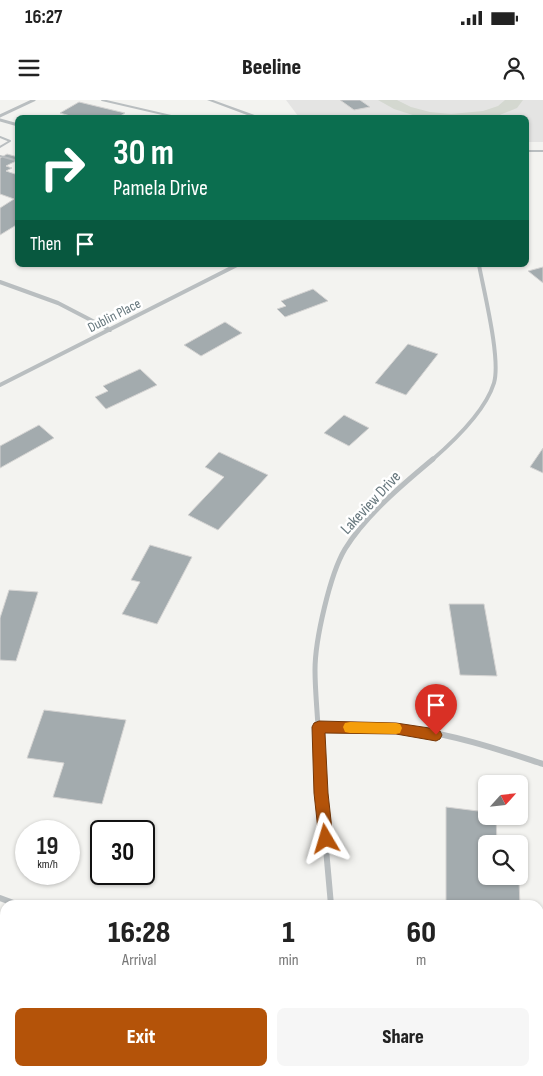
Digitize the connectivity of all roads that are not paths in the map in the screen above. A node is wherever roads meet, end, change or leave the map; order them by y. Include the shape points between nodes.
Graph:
1 (34, 100) edge
2 (102, 100) edge
3 (209, 100) edge
4 (167, 115) edge
5 (252, 115) edge
6 (0, 116) edge
7 (0, 120) edge
8 (15, 123) edge
9 (0, 137) edge
10 (0, 147) edge
11 (529, 151) edge
12 (543, 151) edge
13 (0, 156) edge
14 (15, 160) edge
15 (233, 267) edge
16 (480, 267) edge
17 (0, 282) edge
18 (110, 330) junction
19 (0, 385) edge
20 (319, 727) junction
21 (543, 764) edge
22 (331, 900) edge

1 - 6 street
2 - 4 lane
3 - 5 street
7 - 8 street
9 - 10 lane via 10,141
11 - 12 street
13 - 14 lane
15 - 18 street, Dublin Place
16 - 20 street, Lakeview Drive via 495,356 494,382 474,417 451,444 373,514 345,549 329,590 322,620 315,668
17 - 18 street via 58,303
18 - 19 street, Dublin Place
20 - 21 street via 396,728 475,742
20 - 22 street, Lakeview Drive

